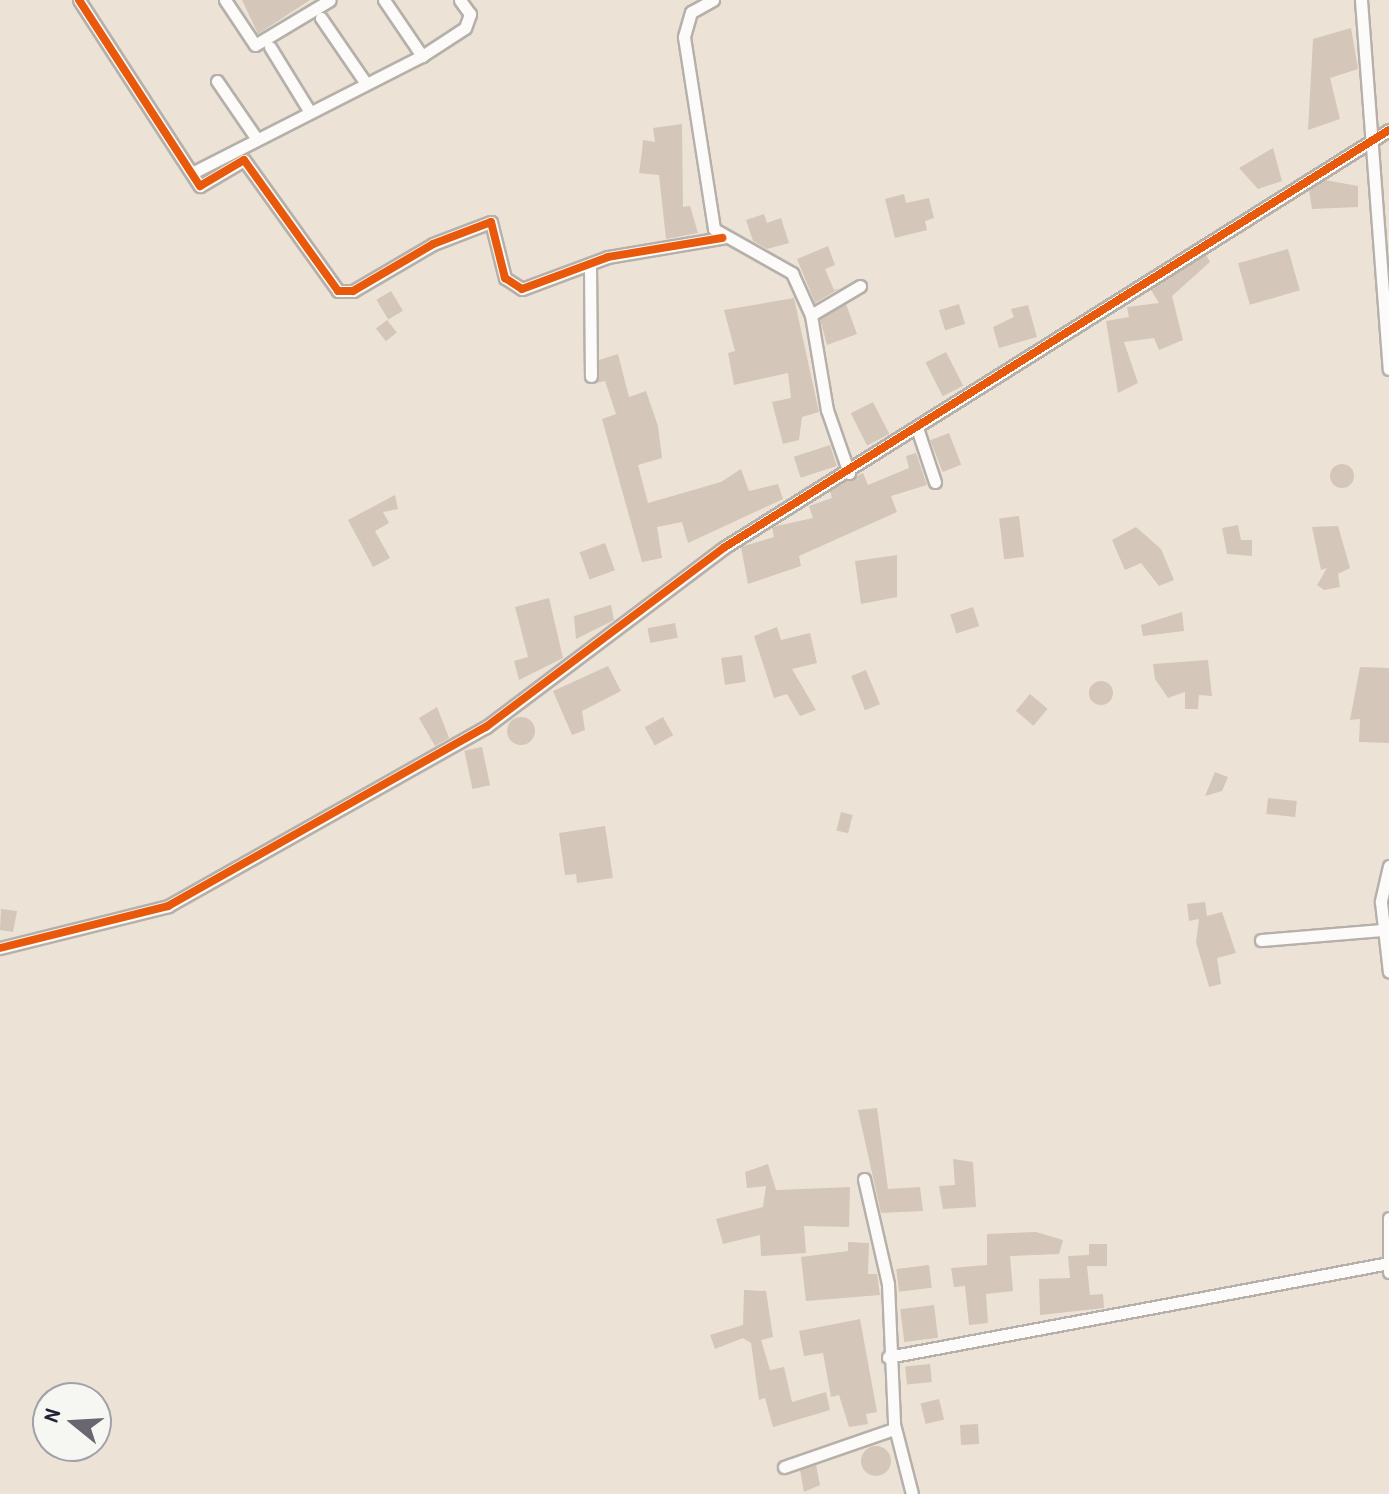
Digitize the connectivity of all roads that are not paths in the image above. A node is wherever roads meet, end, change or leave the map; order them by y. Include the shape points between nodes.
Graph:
1 (79, 0) edge
2 (225, 0) edge
3 (330, 0) edge
4 (384, 0) edge
5 (460, 0) edge
6 (713, 0) edge
7 (1361, 0) edge
8 (321, 18) dead end
9 (270, 47) dead end
10 (422, 56) junction
11 (217, 81) dead end
12 (365, 82) junction
13 (308, 109) junction
14 (1389, 130) edge
15 (256, 138) junction
16 (1373, 141) junction
17 (192, 173) junction
18 (722, 238) junction
19 (590, 265) junction
20 (860, 286) dead end
21 (811, 315) junction
22 (1389, 369) edge
23 (591, 376) dead end
24 (917, 428) junction
25 (849, 473) junction
26 (935, 482) dead end
27 (1389, 866) edge
28 (1383, 930) junction
29 (1261, 940) dead end
30 (0, 948) edge
31 (1389, 972) edge
32 (864, 1179) dead end
33 (1389, 1218) edge
34 (1388, 1266) edge
35 (888, 1357) junction
36 (894, 1429) junction
37 (784, 1467) dead end
38 (912, 1494) edge

1 - 17 street
2 - 3 street via 255,45
4 - 10 street
5 - 10 street via 470,14 465,28
6 - 18 street via 691,12 684,37
7 - 16 street
8 - 12 street
9 - 13 street
10 - 12 street
11 - 15 street
12 - 13 street
13 - 15 street
14 - 16 street
15 - 17 street
16 - 22 street
16 - 24 street
17 - 19 street via 200,186 244,160 338,291 353,291 433,244 491,222 505,278 516,288 541,287
18 - 19 street via 628,252
18 - 21 street via 792,273
19 - 23 street
20 - 21 street
21 - 25 street via 827,410
24 - 25 street
24 - 26 street
25 - 30 street via 698,566 519,707 208,883 121,923
27 - 28 street
28 - 29 street
28 - 31 street
32 - 35 street via 888,1284
33 - 34 street
34 - 35 street
35 - 36 street
36 - 37 street
36 - 38 street

